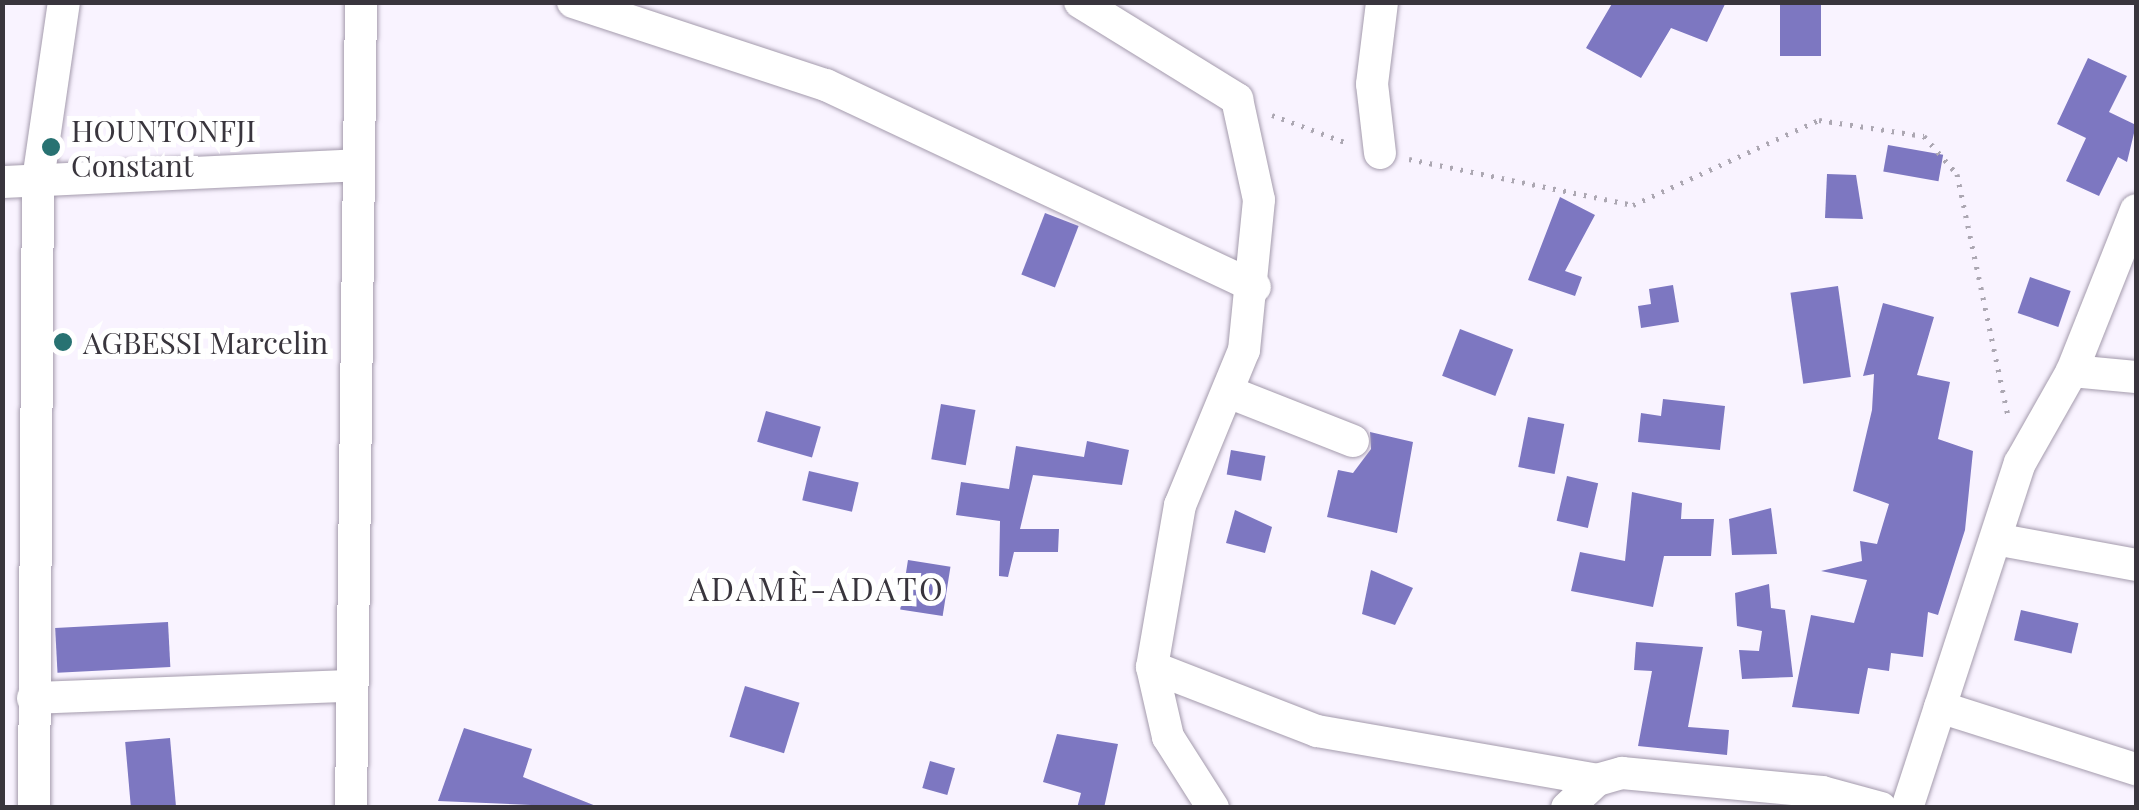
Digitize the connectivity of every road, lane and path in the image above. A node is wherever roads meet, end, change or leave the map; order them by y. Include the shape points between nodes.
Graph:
1 (64, 2) edge
2 (361, 2) edge
3 (573, 2) edge
4 (1080, 2) edge
5 (1382, 2) edge
6 (1237, 98) junction
7 (1380, 152) junction
8 (357, 164) junction
9 (38, 180) junction
10 (2, 182) edge
11 (2136, 210) edge
12 (1255, 287) junction
13 (2072, 372) junction
14 (2136, 377) edge
15 (1231, 393) junction
16 (1353, 441) dead end
17 (2020, 464) junction
18 (2000, 540) junction
19 (2136, 565) edge
20 (1152, 667) junction
21 (346, 686) junction
22 (33, 698) junction
23 (1940, 707) junction
24 (2136, 769) edge
25 (1597, 780) junction
26 (34, 808) edge
27 (350, 808) edge
28 (1214, 808) edge
29 (1567, 808) edge
30 (1881, 808) edge
31 (1907, 808) edge

1 - 9 street
2 - 8 street
3 - 12 street via 826,85
4 - 6 street
5 - 7 street via 1372,84
6 - 7 path
6 - 12 street via 1259,200
7 - 17 path via 1633,205 1819,120 1924,136 1946,153 1964,196 1987,344
8 - 9 street
8 - 21 street
9 - 10 street
9 - 22 street
11 - 13 street
12 - 15 street
13 - 14 street
13 - 17 street
15 - 16 street
15 - 20 street via 1180,504
17 - 18 street
18 - 19 street
18 - 23 street
20 - 25 street via 1317,731
20 - 28 street via 1168,738
21 - 22 street
21 - 27 street
22 - 26 street
23 - 24 street
23 - 31 street
25 - 29 street
25 - 30 street via 1659,774

